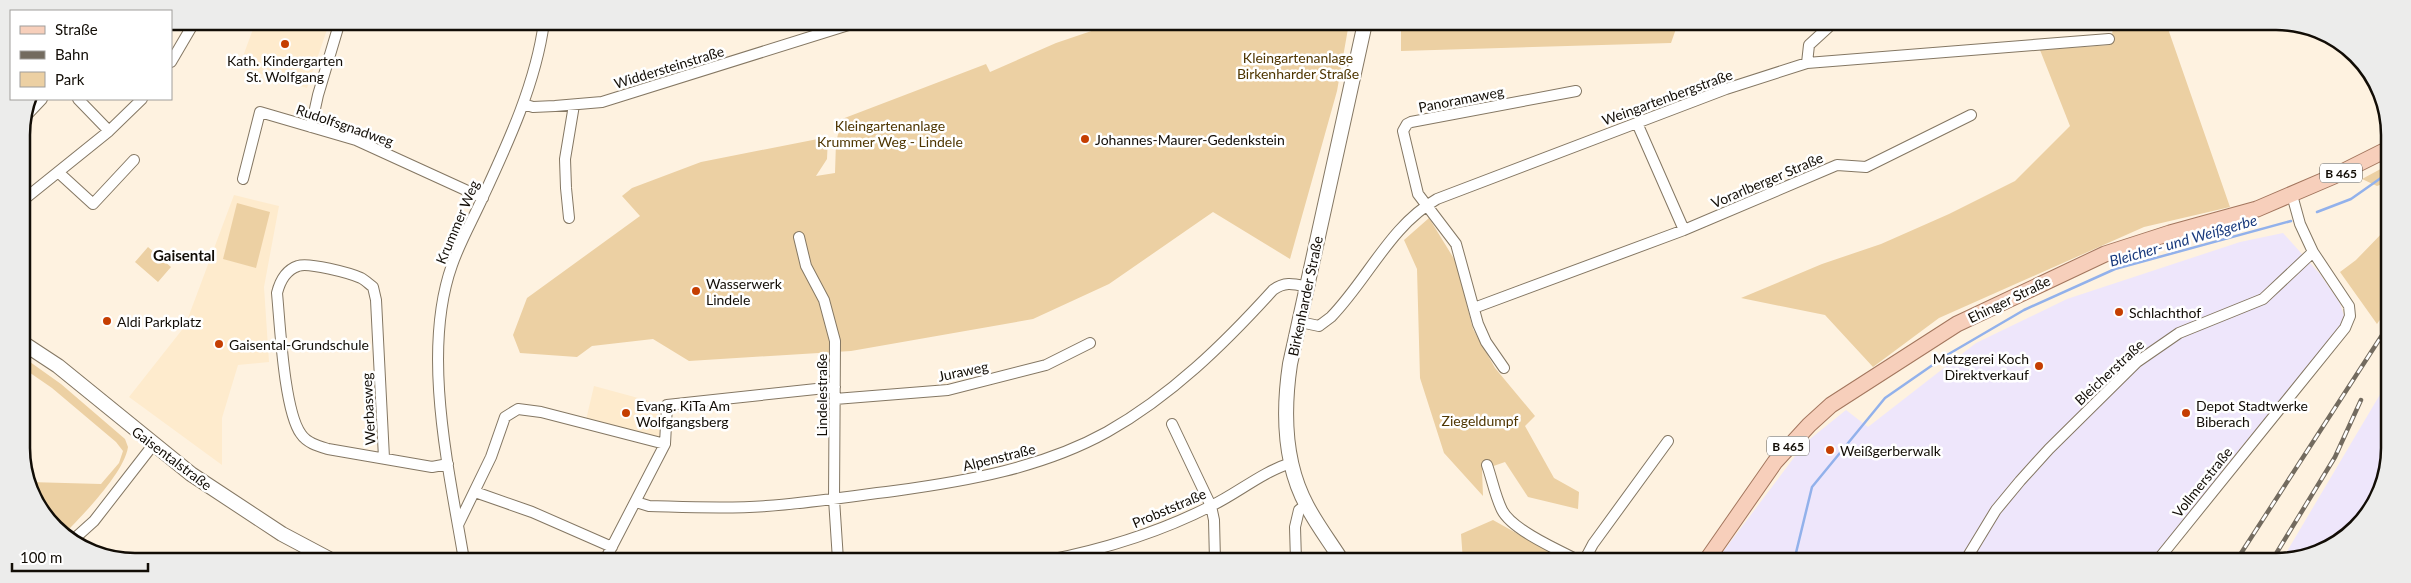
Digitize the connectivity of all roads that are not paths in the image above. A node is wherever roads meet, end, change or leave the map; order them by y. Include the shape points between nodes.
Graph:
1 (190, 30) edge
2 (338, 30) edge
3 (542, 30) edge
4 (832, 30) edge
5 (1363, 30) edge
6 (1825, 30) edge
7 (2109, 39) dead end
8 (172, 60) edge
9 (1807, 63) junction
10 (1576, 91) dead end
11 (79, 100) edge
12 (141, 100) edge
13 (523, 104) junction
14 (574, 105) junction
15 (1972, 115) dead end
16 (1638, 122) junction
17 (311, 126) junction
18 (109, 131) junction
19 (2381, 152) edge
20 (134, 160) dead end
21 (58, 172) junction
22 (243, 179) dead end
23 (30, 195) edge
24 (2292, 195) junction
25 (483, 198) junction
26 (1426, 206) junction
27 (570, 218) dead end
28 (1684, 230) junction
29 (799, 237) dead end
30 (2313, 252) junction
31 (1308, 287) junction
32 (1474, 308) junction
33 (1300, 322) junction
34 (1090, 343) dead end
35 (30, 348) edge
36 (1504, 368) dead end
37 (835, 387) junction
38 (835, 399) junction
39 (1172, 424) dead end
40 (1668, 441) dead end
41 (665, 444) junction
42 (153, 445) junction
43 (384, 458) junction
44 (1291, 463) junction
45 (448, 464) junction
46 (1487, 465) dead end
47 (475, 492) junction
48 (834, 499) junction
49 (636, 502) junction
50 (1306, 505) junction
51 (1211, 506) junction
52 (458, 525) junction
53 (78, 536) edge
54 (612, 547) junction
55 (318, 553) edge
56 (463, 553) edge
57 (609, 553) edge
58 (838, 553) edge
59 (1079, 553) edge
60 (1215, 553) edge
61 (1296, 553) edge
62 (1337, 553) edge
63 (1564, 553) edge
64 (1588, 553) edge
65 (1712, 553) edge
66 (1970, 553) edge
67 (2163, 553) edge

1 - 8 street
2 - 17 street
3 - 13 street, Krummer Weg
4 - 14 street, Widdersteinstraße via 602,102
5 - 31 main road, Birkenharder Straße
6 - 9 street via 1809,45
7 - 9 street, Weingartenbergstraße
9 - 16 street, Weingartenbergstraße
10 - 26 street, Panoramaweg via 1407,124 1402,135 1418,194
11 - 18 street
12 - 18 street
13 - 14 street, Widdersteinstraße via 533,107
13 - 25 street, Krummer Weg
14 - 27 street via 566,159
15 - 28 street, Vorarlberger Straße via 1866,167 1837,165
16 - 26 street, Weingartenbergstraße
16 - 28 street
17 - 22 street, Rudolfsgnadweg via 260,112
17 - 25 street, Rudolfsgnadweg via 392,155
18 - 21 street
19 - 24 main road, Ehinger Straße / B 465
20 - 21 street via 92,204
21 - 23 street
24 - 30 street, Vollmerstraße via 2300,224
24 - 65 main road, Ehinger Straße / B 465 via 2233,217 2105,254 1949,328 1831,405 1809,425 1779,457
25 - 45 street, Krummer Weg via 452,265 440,317 439,381
26 - 32 street via 1456,244
26 - 33 street, Weingartenbergstraße via 1392,238 1331,317 1319,326
28 - 32 street, Vorarlberger Straße
29 - 37 street, Lindelestraße via 806,266 824,300 835,340
30 - 66 street, Bleicherstraße via 2263,299 2179,333 2137,362 2020,481 1996,510
30 - 67 street, Vollmerstraße via 2349,306 2350,316 2345,328
31 - 33 main road, Birkenharder Straße
31 - 48 street, Alpenstraße via 1289,283 1280,285 1227,340 1188,374 1107,432 1071,449 988,476
32 - 36 street via 1486,342
33 - 44 main road, Birkenharder Straße via 1284,412
34 - 38 street, Juraweg via 1046,365 948,390
35 - 42 main road, Gaisentalstraße via 58,366
37 - 38 street, Lindelestraße
37 - 41 street via 667,405
38 - 48 street, Lindelestraße
39 - 51 street
40 - 64 street
41 - 47 street via 541,412 518,410 505,417
41 - 49 street
42 - 53 street via 94,521
42 - 55 main road, Gaisentalstraße via 227,498
43 - 43 street, Werbasweg via 314,445 302,436 294,423 277,293 287,272 299,265 361,278 373,287
43 - 45 street, Werbasweg via 432,467
44 - 50 main road, Birkenharder Straße
44 - 51 street, Probststraße
45 - 52 street, Krummer Weg
46 - 63 street via 1503,511 1542,542
47 - 52 street
47 - 54 street via 532,512
48 - 49 street, Alpenstraße via 765,506 649,506
48 - 58 street, Lindelestraße
49 - 54 street
50 - 61 street via 1299,510 1295,527
50 - 62 main road, Birkenharder Straße
51 - 59 street, Probststraße via 1156,530
51 - 60 street
52 - 56 street, Krummer Weg
54 - 57 street

